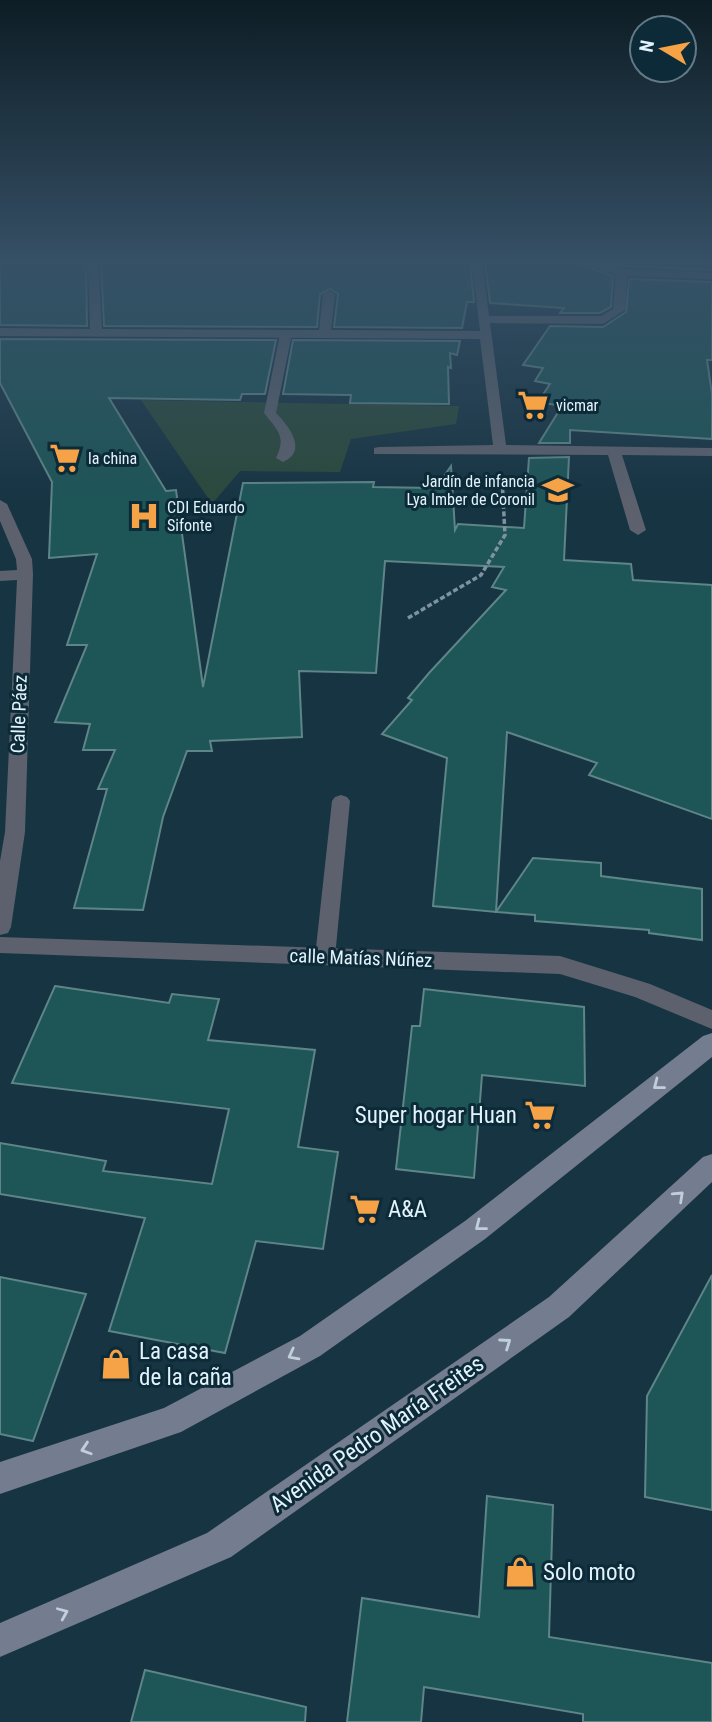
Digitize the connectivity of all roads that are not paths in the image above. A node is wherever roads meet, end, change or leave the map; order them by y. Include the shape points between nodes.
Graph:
1 (284, 342) edge
2 (486, 342) edge
3 (500, 449) junction
4 (379, 452) dead end
5 (614, 452) junction
6 (712, 452) edge
7 (284, 458) dead end
8 (0, 505) edge
9 (638, 530) dead end
10 (24, 574) junction
11 (0, 576) edge
12 (341, 801) dead end
13 (0, 927) edge
14 (0, 945) edge
15 (325, 957) junction
16 (712, 1020) edge
17 (712, 1043) edge
18 (712, 1165) edge
19 (0, 1478) edge
20 (0, 1640) edge

1 - 7 lane via 270,413 288,433
2 - 3 street
3 - 4 street
3 - 5 street
5 - 6 street
5 - 9 street
8 - 10 street, Calle Páez via 24,559
10 - 11 street
10 - 13 street, Calle Páez via 15,832
12 - 15 lane
14 - 15 street, calle Matías Núñez
15 - 16 street, calle Matías Núñez via 560,965 642,990
17 -> 19 street via 475,1230 310,1346 170,1421
20 -> 18 street, Avenida Pedro María Freites via 219,1545 559,1307

